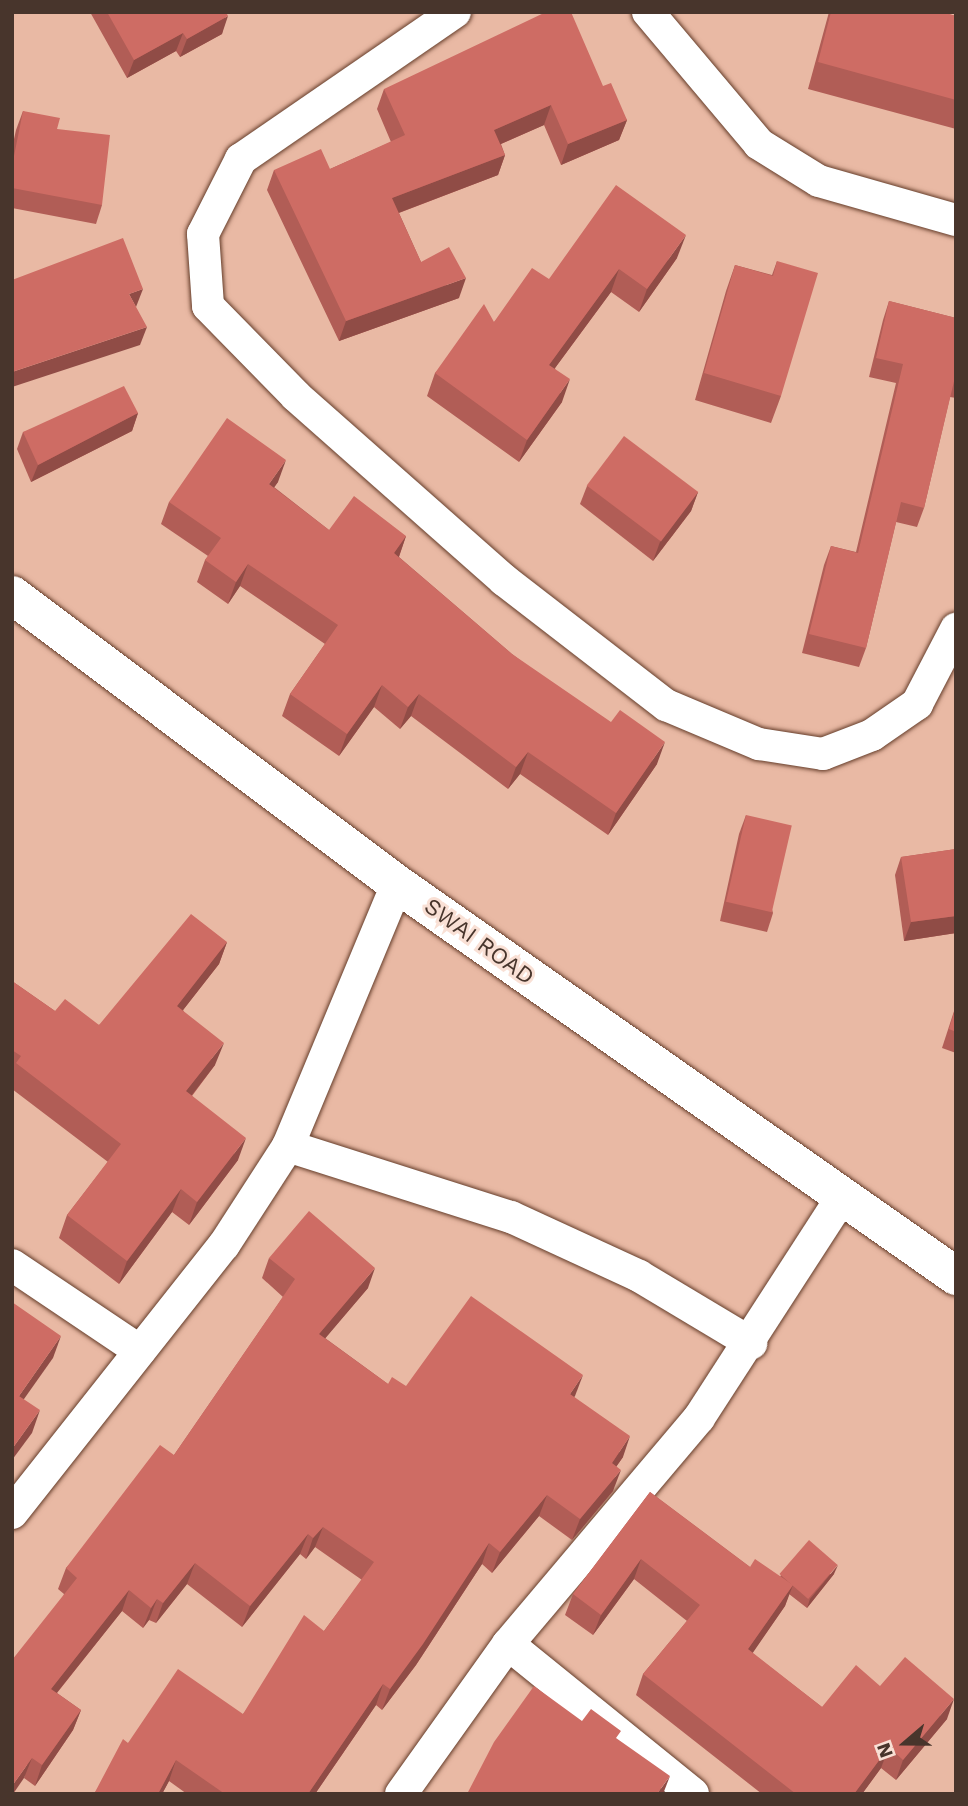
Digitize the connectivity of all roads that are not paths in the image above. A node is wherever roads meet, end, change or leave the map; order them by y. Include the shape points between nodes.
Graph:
1 (455, 12) edge
2 (648, 12) edge
3 (956, 220) edge
4 (12, 595) edge
5 (956, 629) edge
6 (397, 884) junction
7 (288, 1146) junction
8 (840, 1200) junction
9 (12, 1265) edge
10 (956, 1276) edge
11 (751, 1343) junction
12 (140, 1351) junction
13 (12, 1513) edge
14 (508, 1644) junction
15 (401, 1794) edge
16 (693, 1794) edge

1 - 5 street via 241,159 203,234 208,306 296,396 504,580 666,705 759,744 823,754 873,736 917,704
2 - 3 street via 759,144 819,181
4 - 6 street, SWAI ROAD
6 - 7 street
6 - 8 street, SWAI ROAD
7 - 11 street via 511,1217 639,1276
7 - 12 street via 224,1245
8 - 10 street, SWAI ROAD
8 - 11 street
9 - 12 street
11 - 14 street via 699,1418
12 - 13 street
14 - 15 street
14 - 16 street

